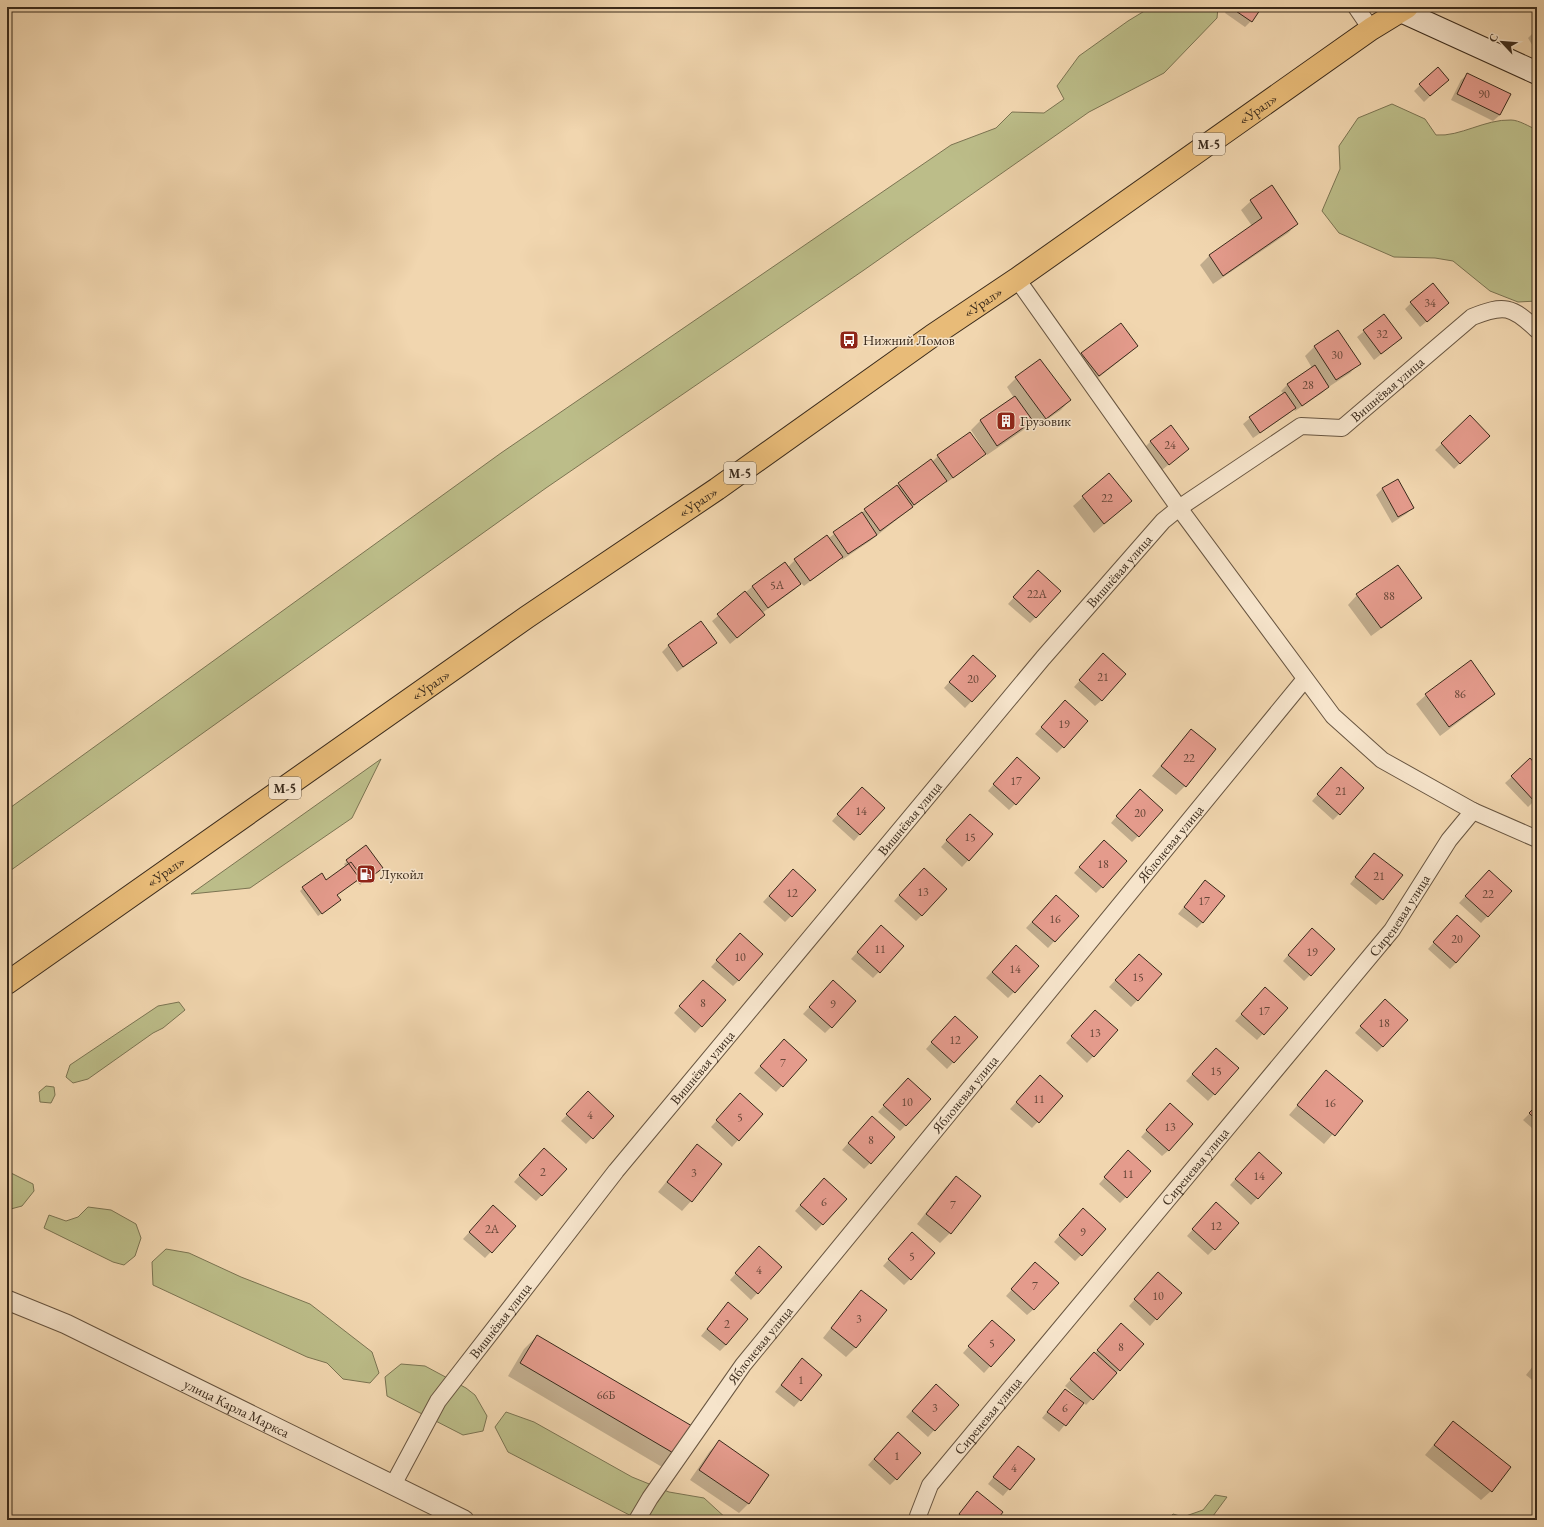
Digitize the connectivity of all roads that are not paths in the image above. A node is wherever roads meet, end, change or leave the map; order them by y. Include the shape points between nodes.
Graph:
1 (1356, 7) edge
2 (1404, 9) edge
3 (1372, 29) junction
4 (1537, 73) edge
5 (1017, 279) junction
6 (1537, 330) edge
7 (1179, 508) junction
8 (1306, 678) junction
9 (1473, 810) junction
10 (1537, 839) edge
11 (7, 982) edge
12 (7, 1300) edge
13 (393, 1485) junction
14 (464, 1520) edge
15 (637, 1520) edge
16 (920, 1520) edge

1 - 3 street
2 - 3 highway, «Урал» / М-5
2 - 4 main road
3 - 5 highway, «Урал» / М-5
5 - 7 street
5 - 11 highway, «Урал» / М-5 via 932,336 717,489 527,617
6 - 7 street, Вишнёвая улица via 1524,318 1508,309 1490,310 1472,317 1342,428 1301,426
7 - 8 street
7 - 13 street, Вишнёвая улица via 1163,521 1042,658 616,1172 438,1401
8 - 9 street via 1333,716 1382,760
8 - 15 street, Яблоневая улица via 743,1365
9 - 10 street
9 - 16 street, Сиреневая улица via 1449,840 1392,930 930,1485 918,1516
12 - 13 street, улица Карла Маркса via 66,1324
13 - 14 street, улица Карла Маркса

